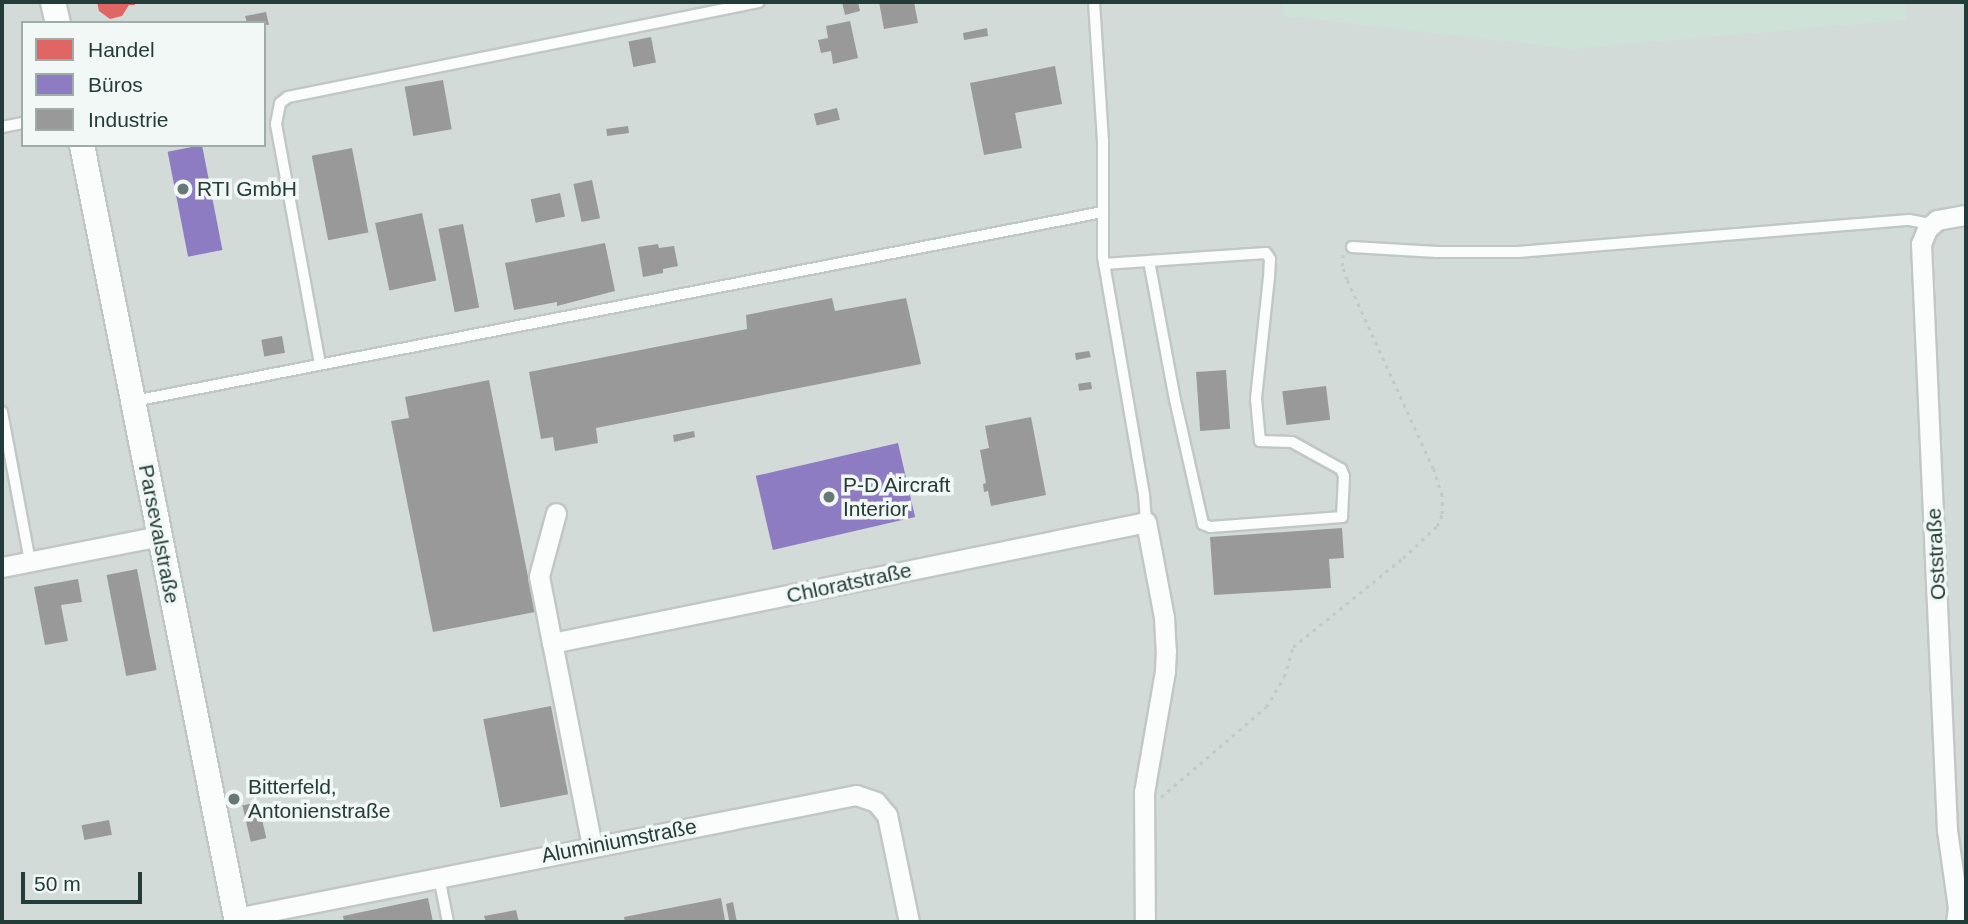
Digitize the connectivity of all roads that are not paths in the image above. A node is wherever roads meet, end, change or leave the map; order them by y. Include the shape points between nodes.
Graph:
1 (53, 2) edge
2 (759, 2) edge
3 (1094, 2) edge
4 (58, 21) edge
5 (21, 122) edge
6 (2, 127) edge
7 (82, 147) edge
8 (1102, 212) junction
9 (1966, 215) edge
10 (1932, 224) junction
11 (1352, 247) road end
12 (1149, 261) junction
13 (1104, 264) junction
14 (320, 364) junction
15 (133, 401) junction
16 (2, 412) edge
17 (556, 513) dead end
18 (1146, 522) junction
19 (160, 536) junction
20 (30, 561) junction
21 (2, 566) edge
22 (552, 643) junction
23 (592, 846) junction
24 (439, 877) junction
25 (236, 920) edge
26 (448, 922) edge
27 (909, 922) edge
28 (1145, 922) edge
29 (1956, 922) edge

1 - 4 street
2 - 14 lane via 288,97 280,103 276,124
3 - 8 lane via 1103,141
5 - 6 lane
7 - 15 street, Parsevalstraße
8 - 13 lane
8 - 14 lane
9 - 10 street
10 - 11 lane via 1909,220 1518,252
10 - 29 street, Oststraße via 1923,236 1921,251
12 - 12 lane via 1266,253 1269,277 1256,399 1260,441 1292,442 1341,469 1342,517 1203,524
12 - 13 lane
13 - 18 lane
14 - 15 lane
15 - 19 street, Parsevalstraße
16 - 20 lane
17 - 22 street via 539,576
18 - 22 street, Chloratstraße
18 - 28 street via 1166,650 1142,812
19 - 20 street
19 - 25 street, Parsevalstraße
20 - 21 street
22 - 23 street
23 - 24 street, Aluminiumstraße
23 - 27 street, Aluminiumstraße via 849,795 863,796 876,802 887,816
24 - 25 street, Aluminiumstraße
24 - 26 lane

